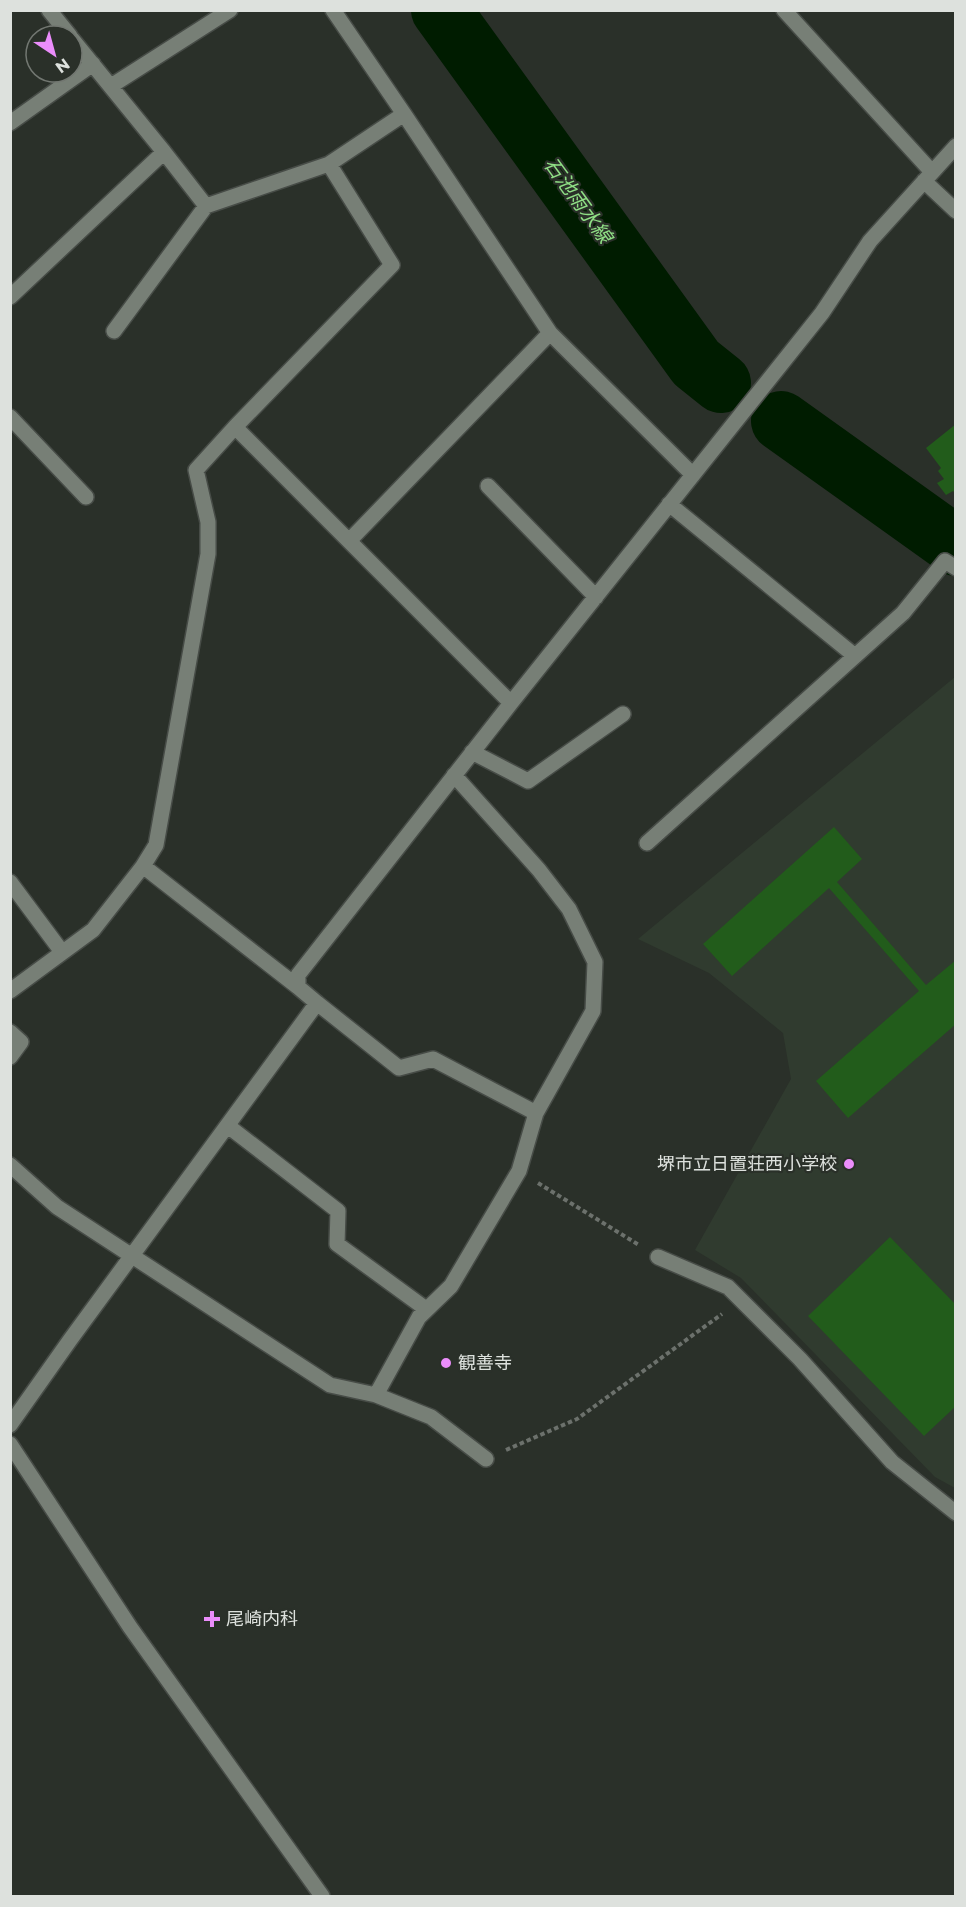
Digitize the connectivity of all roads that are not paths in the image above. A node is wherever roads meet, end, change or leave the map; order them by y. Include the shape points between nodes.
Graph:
1 (49, 10) edge
2 (230, 10) edge
3 (333, 10) edge
4 (784, 10) edge
5 (60, 24) edge
6 (84, 53) edge
7 (93, 64) junction
8 (111, 86) junction
9 (404, 114) junction
10 (10, 123) edge
11 (956, 146) edge
12 (164, 152) junction
13 (329, 164) junction
14 (928, 177) junction
15 (206, 206) junction
16 (956, 211) edge
17 (10, 297) edge
18 (114, 331) dead end
19 (550, 333) junction
20 (10, 417) edge
21 (235, 427) junction
22 (693, 475) junction
23 (488, 486) dead end
24 (86, 497) dead end
25 (669, 504) junction
26 (349, 541) junction
27 (956, 568) edge
28 (596, 597) junction
29 (855, 656) junction
30 (511, 703) junction
31 (623, 714) dead end
32 (472, 752) junction
33 (454, 775) junction
34 (647, 843) dead end
35 (143, 866) junction
36 (10, 882) edge
37 (62, 952) junction
38 (298, 987) junction
39 (10, 991) edge
40 (317, 1003) junction
41 (10, 1032) edge
42 (10, 1057) edge
43 (536, 1113) junction
44 (228, 1125) junction
45 (10, 1165) edge
46 (132, 1255) junction
47 (658, 1257) road end
48 (423, 1313) junction
49 (376, 1395) junction
50 (10, 1425) edge
51 (10, 1444) edge
52 (486, 1459) road end
53 (956, 1513) edge
54 (322, 1896) edge

1 - 5 street
2 - 8 street
3 - 9 street
4 - 14 street
6 - 7 street
7 - 8 street
7 - 10 street
8 - 12 street
9 - 13 street
9 - 19 street
11 - 14 street
12 - 15 street
12 - 17 street
13 - 15 street
13 - 21 street via 392,265
14 - 16 street
14 - 22 street via 870,241 822,313
15 - 18 street
19 - 22 street
19 - 26 street
20 - 24 street
21 - 26 street
21 - 35 street via 196,470 208,522 208,554 156,845
22 - 25 street
23 - 28 street
25 - 28 street
25 - 29 street
26 - 30 street
27 - 29 street via 945,561 903,613
28 - 30 street
29 - 34 street
30 - 32 street
31 - 32 street via 528,781
32 - 33 street
33 - 38 street via 298,975
33 - 43 street via 569,909 595,962 593,1011
35 - 37 street via 93,930
35 - 38 street
36 - 37 street
37 - 39 street
38 - 40 street
40 - 43 street via 399,1068 433,1059
40 - 44 street
41 - 42 street via 21,1042
43 - 48 street via 519,1171 450,1286
44 - 46 street
44 - 48 street via 338,1210 337,1244
45 - 46 street via 57,1207
46 - 49 street via 330,1385
46 - 50 street
47 - 53 street via 728,1287 800,1359 892,1462
48 - 49 street
49 - 52 street via 431,1417
51 - 54 street via 130,1627

